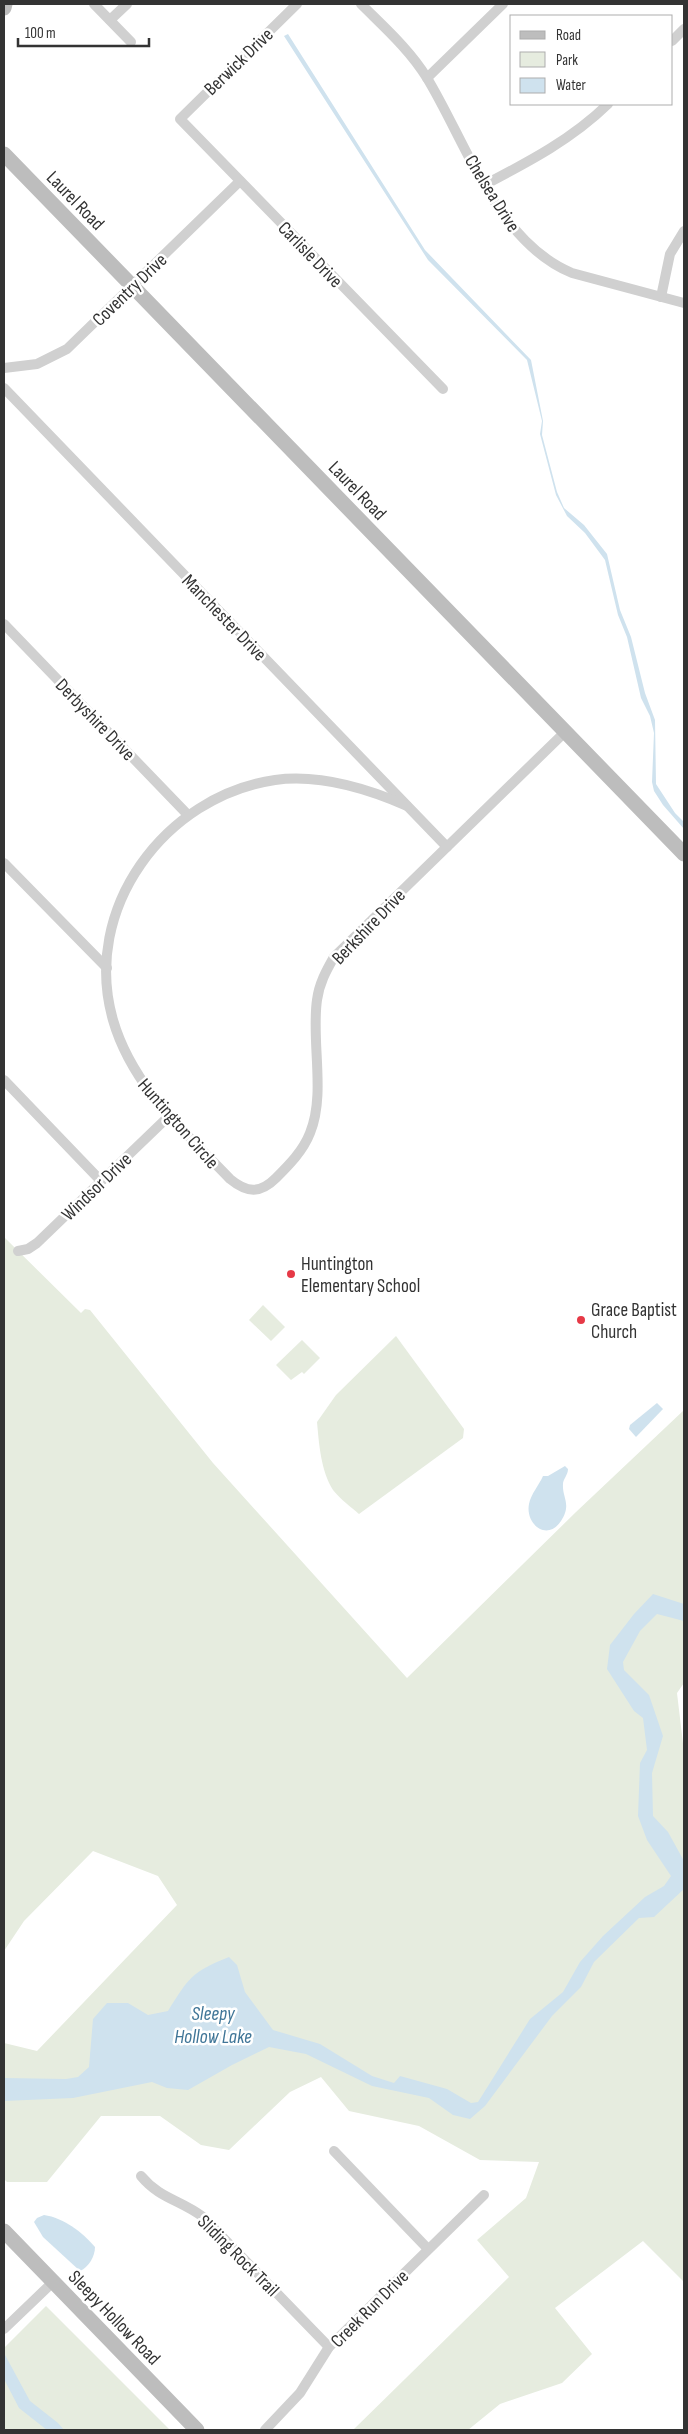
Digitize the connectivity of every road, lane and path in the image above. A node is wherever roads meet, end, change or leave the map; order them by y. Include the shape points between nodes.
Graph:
1 (6, 4) edge
2 (94, 4) edge
3 (127, 4) edge
4 (297, 4) edge
5 (361, 4) edge
6 (503, 4) edge
7 (4, 8) edge
8 (110, 20) junction
9 (684, 29) edge
10 (673, 40) edge
11 (131, 42) dead end
12 (427, 78) junction
13 (607, 105) edge
14 (180, 119) joint
15 (4, 154) edge
16 (240, 181) junction
17 (486, 184) junction
18 (684, 231) edge
19 (132, 286) junction
20 (661, 297) junction
21 (684, 303) edge
22 (4, 368) edge
23 (4, 388) edge
24 (443, 390) dead end
25 (4, 624) edge
26 (565, 732) junction
27 (407, 806) junction
28 (188, 815) junction
29 (447, 847) junction
30 (684, 854) edge
31 (4, 863) edge
32 (107, 968) junction
33 (4, 1080) edge
34 (169, 1116) junction
35 (101, 1181) junction
36 (258, 1191) joint
37 (18, 1251) dead end
38 (334, 2151) dead end
39 (141, 2176) dead end
40 (484, 2195) dead end
41 (4, 2231) edge
42 (428, 2249) junction
43 (53, 2282) junction
44 (4, 2329) edge
45 (329, 2347) junction
46 (197, 2430) edge
47 (265, 2430) edge

1 - 7 street
2 - 8 street
3 - 8 street
4 - 14 street, Berwick Drive
5 - 12 street, Chelsea Drive via 406,49
6 - 12 street
8 - 11 street
9 - 10 street
12 - 17 street, Chelsea Drive
13 - 17 street via 562,142
14 - 16 street, Carlisle Drive
15 - 19 street, Laurel Road
16 - 19 street, Coventry Drive
16 - 24 street, Carlisle Drive
17 - 20 street, Chelsea Drive via 512,228 546,260 572,273
18 - 20 street via 670,254
19 - 22 street, Coventry Drive via 58,355 27,367
19 - 26 street, Laurel Road
20 - 21 street, Chelsea Drive
23 - 27 street, Manchester Drive
25 - 28 street, Derbyshire Drive
26 - 29 street, Berkshire Drive
26 - 30 street, Laurel Road
27 - 28 street, Huntington Circle via 344,785 288,779 242,788 212,800
27 - 29 street, Manchester Drive
28 - 32 street, Huntington Circle via 161,838 131,876 116,911
29 - 36 street, Berkshire Drive via 346,944 330,964 317,1000 313,1126 299,1153 274,1180
31 - 32 street
32 - 34 street, Huntington Circle via 112,1018 123,1050 142,1083
33 - 35 street
34 - 35 street, Windsor Drive
34 - 36 street, Huntington Circle via 230,1180 243,1189
35 - 37 street, Windsor Drive via 37,1243
38 - 42 street
39 - 45 street, Sliding Rock Trail via 158,2193 188,2206 203,2217
40 - 42 street, Creek Run Drive
41 - 43 street, Sleepy Hollow Road
42 - 45 street, Creek Run Drive
43 - 44 street
43 - 46 street, Sleepy Hollow Road
45 - 47 street, Creek Run Drive via 300,2393

